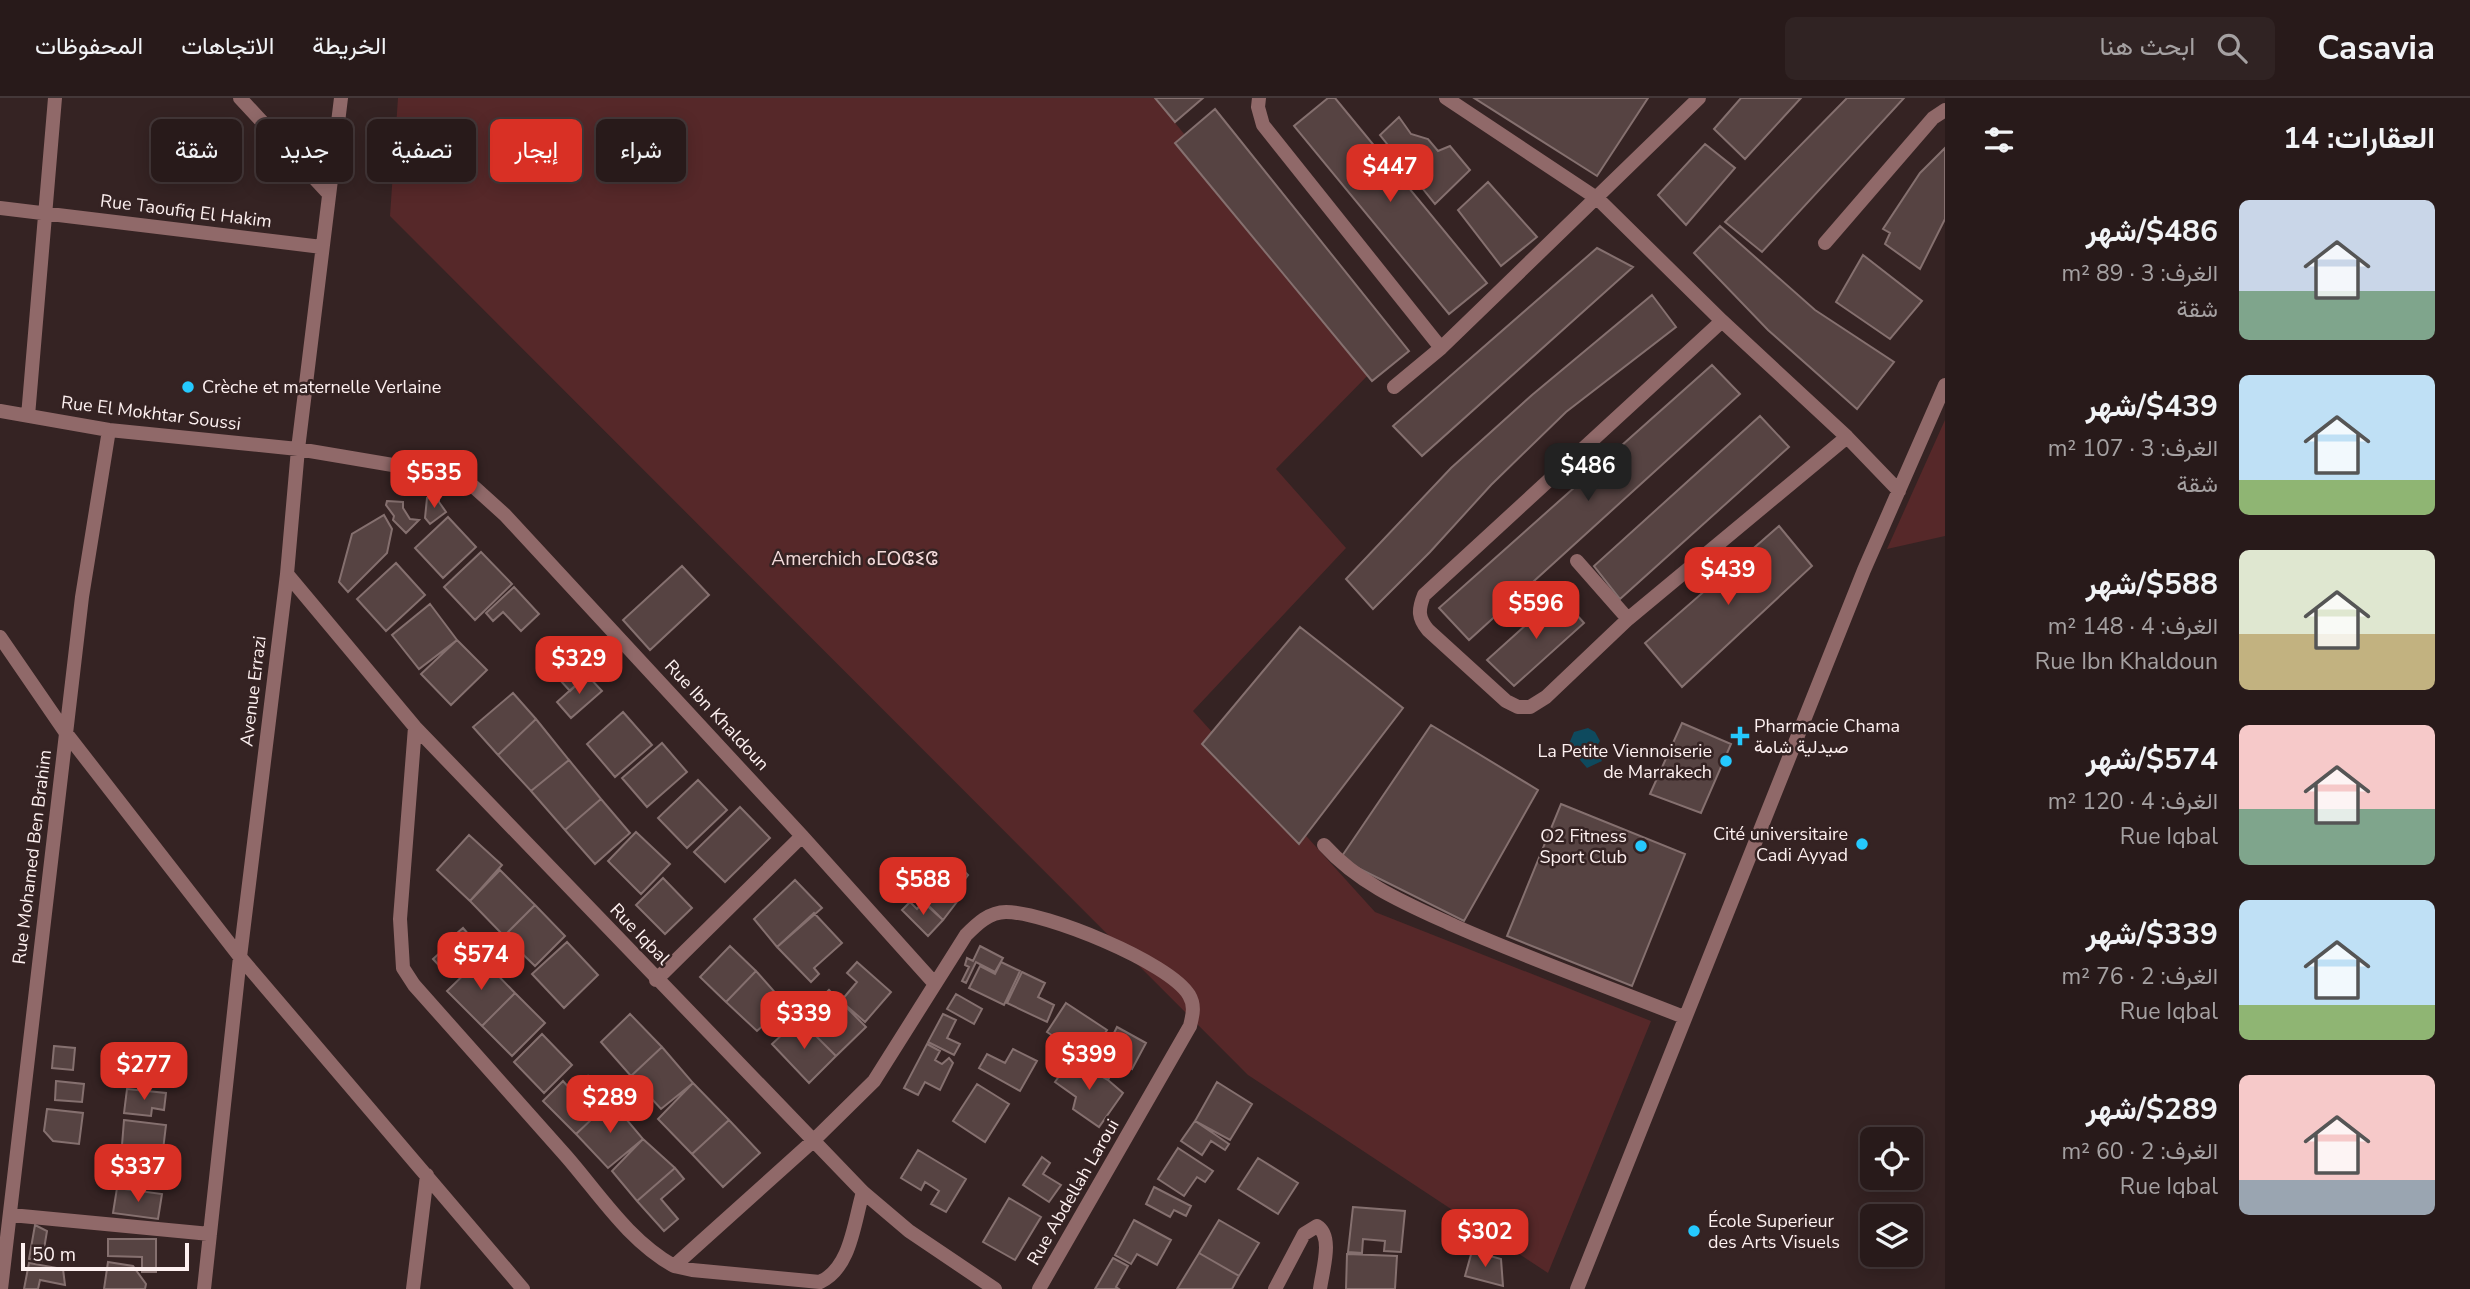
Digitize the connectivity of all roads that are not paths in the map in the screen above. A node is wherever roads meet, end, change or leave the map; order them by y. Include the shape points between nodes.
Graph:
1 (55, 98) edge
2 (240, 98) edge
3 (341, 98) edge
4 (1259, 98) edge
5 (1446, 98) edge
6 (1699, 98) edge
7 (1945, 110) edge
8 (328, 193) junction
9 (1598, 199) junction
10 (0, 208) edge
11 (44, 214) junction
12 (1825, 243) dead end
13 (322, 247) junction
14 (1722, 321) junction
15 (1441, 348) junction
16 (1945, 384) edge
17 (1394, 387) dead end
18 (0, 411) edge
19 (28, 416) junction
20 (109, 430) junction
21 (1847, 437) junction
22 (298, 449) junction
23 (1899, 491) junction
24 (1577, 561) dead end
25 (287, 574) junction
26 (1628, 619) junction
27 (0, 637) edge
28 (415, 727) junction
29 (66, 733) junction
30 (802, 836) junction
31 (1324, 845) dead end
32 (240, 957) junction
33 (656, 980) junction
34 (935, 984) junction
35 (1684, 1017) junction
36 (813, 1141) junction
37 (428, 1175) junction
38 (863, 1192) junction
39 (10, 1215) junction
40 (210, 1234) junction
41 (674, 1266) junction
42 (1, 1289) edge
43 (204, 1289) edge
44 (413, 1289) edge
45 (523, 1289) edge
46 (995, 1289) edge
47 (1039, 1289) edge
48 (1275, 1289) edge
49 (1320, 1289) edge
50 (1577, 1289) edge

1 - 11 street
2 - 8 street
3 - 8 street, Avenue Errazi
4 - 15 street via 1263,125
5 - 9 street
6 - 9 street
7 - 12 street via 1933,118
8 - 13 street, Avenue Errazi
9 - 14 street
9 - 15 street
10 - 11 street, Rue Taoufiq El Hakim
11 - 13 street, Rue Taoufiq El Hakim
11 - 19 street
13 - 22 street, Avenue Errazi
14 - 21 street
14 - 26 street via 1424,596 1419,608 1420,621 1428,630 1517,707 1530,707 1546,696
15 - 17 street
16 - 23 street
18 - 19 street, Rue El Mokhtar Soussi
19 - 20 street, Rue El Mokhtar Soussi
20 - 22 street, Rue El Mokhtar Soussi
20 - 29 street, Rue Mohamed Ben Brahim
21 - 23 street
21 - 26 street
22 - 25 street, Avenue Errazi
22 - 30 street, Rue Ibn Khaldoun via 440,472 474,487
23 - 35 street
24 - 26 street
25 - 28 street, Rue Iqbal
25 - 32 street, Avenue Errazi
27 - 29 street
28 - 33 street, Rue Iqbal
28 - 41 street via 400,919 402,968 635,1238
29 - 32 street
29 - 39 street, Rue Mohamed Ben Brahim
30 - 33 street
30 - 34 street, Rue Ibn Khaldoun
31 - 35 street via 1372,887 1404,903
32 - 37 street
32 - 40 street, Avenue Errazi
33 - 36 street, Rue Iqbal
34 - 36 street via 874,1081
34 - 47 street, Rue Abdellah Laroui via 966,935 983,918 1005,912 1054,922 1113,945 1170,975 1189,994 1194,1008 1190,1026
35 - 50 street
36 - 38 street, Rue Iqbal
36 - 41 street
37 - 44 street
37 - 45 street
38 - 41 street via 845,1255 830,1278 820,1282
38 - 46 street, Rue Iqbal via 909,1231
39 - 40 street
39 - 42 street, Rue Mohamed Ben Brahim
40 - 43 street, Avenue Errazi
48 - 49 street via 1304,1234 1317,1226 1326,1238

